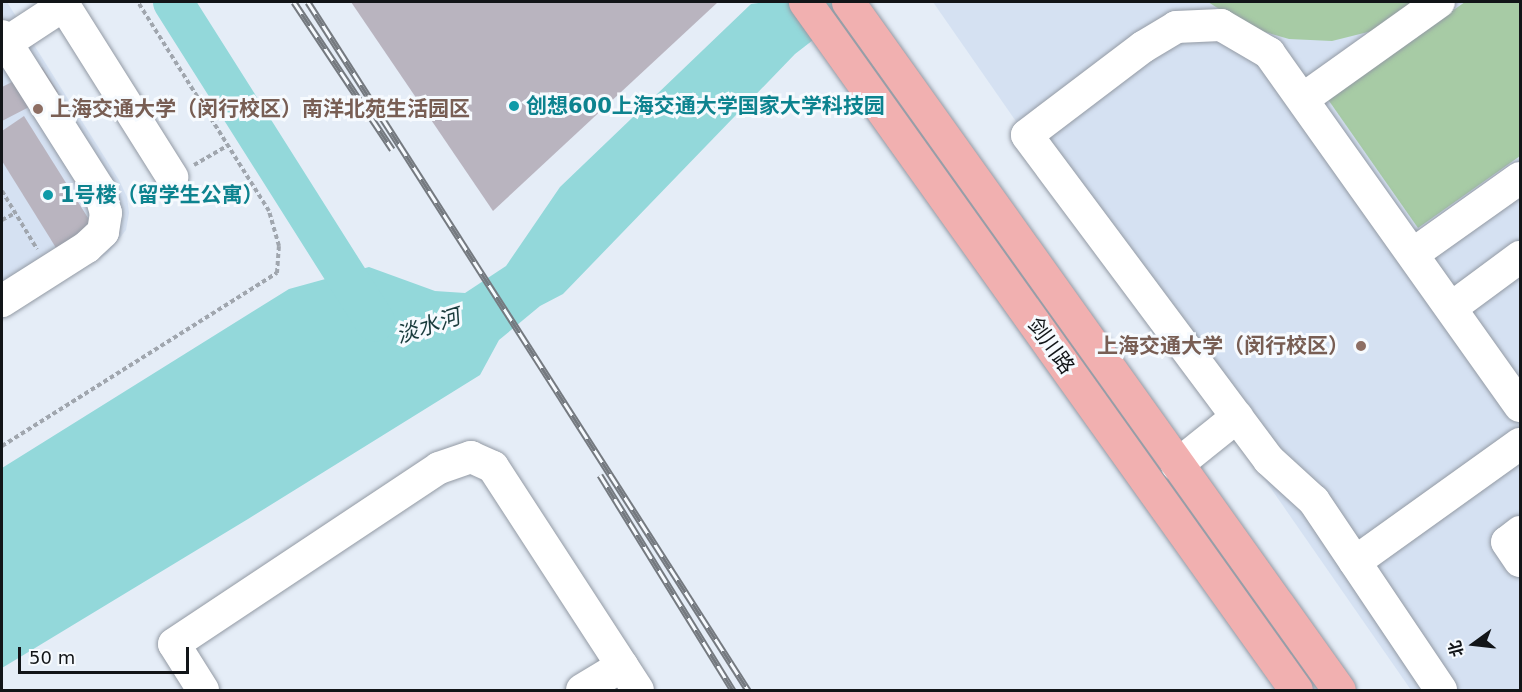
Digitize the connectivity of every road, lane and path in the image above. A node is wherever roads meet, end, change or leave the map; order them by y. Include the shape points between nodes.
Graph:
1 (138, 2) edge
2 (805, 2) edge
3 (848, 2) edge
4 (1439, 2) edge
5 (63, 3) edge
6 (4, 40) edge
7 (1303, 99) junction
8 (228, 145) junction
9 (172, 177) joint
10 (1521, 178) edge
11 (2, 191) edge
12 (15, 213) junction
13 (2, 220) edge
14 (1413, 254) junction
15 (1521, 257) edge
16 (49, 271) junction
17 (2, 301) edge
18 (1451, 308) junction
19 (1521, 406) edge
20 (1237, 417) junction
21 (1521, 444) edge
22 (2, 446) edge
23 (1177, 465) junction
24 (1521, 532) edge
25 (1521, 561) edge
26 (1355, 562) junction
27 (630, 678) edge
28 (203, 690) edge
29 (582, 690) edge
30 (1296, 690) edge
31 (1339, 690) edge
32 (1441, 690) edge

1 - 8 path
2 - 30 main road, 剑川路
3 - 23 main road, 剑川路
4 - 7 street
5 - 6 street
5 - 9 street
6 - 16 street via 99,189 106,213 103,232
7 - 14 street
7 - 20 street via 1269,53 1221,25 1176,27 1143,47 1027,135
8 - 9 path
8 - 22 path via 270,211 279,246 277,273
10 - 14 street
11 - 12 path
12 - 13 path
12 - 16 path
14 - 18 street
15 - 18 street
16 - 17 street
18 - 19 street
20 - 23 street
20 - 26 street via 1269,460 1314,501
21 - 26 street
23 - 31 main road, 剑川路
24 - 25 street via 1507,542
26 - 32 street
27 - 28 street via 493,466 471,457 439,468 174,644
27 - 29 street

